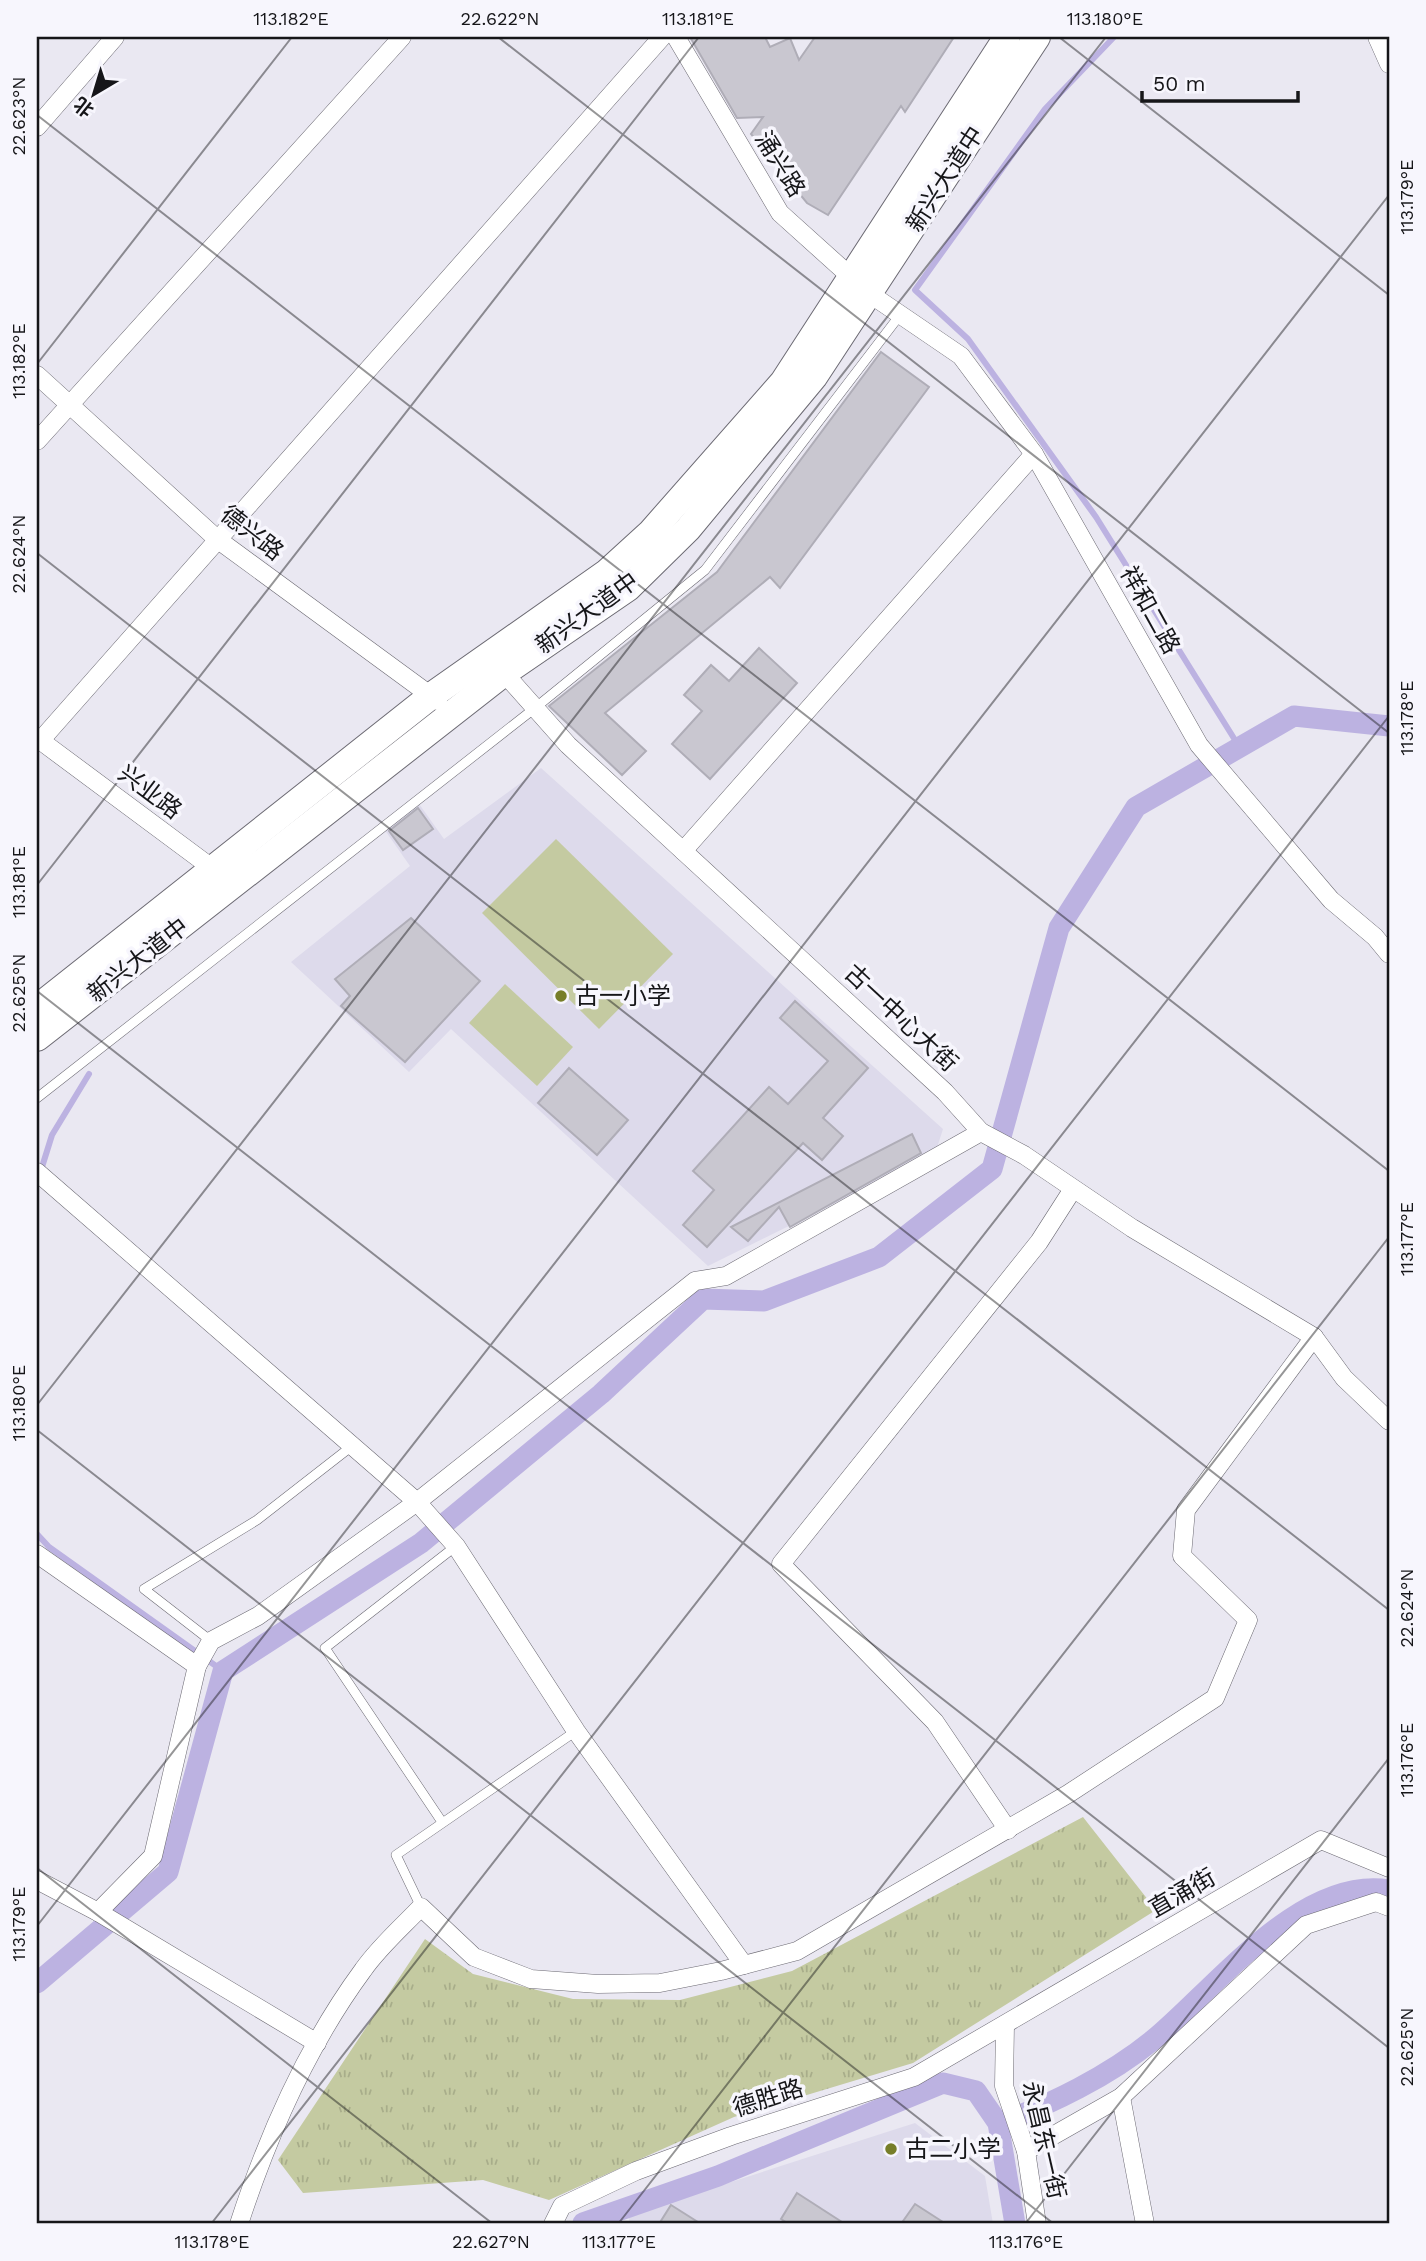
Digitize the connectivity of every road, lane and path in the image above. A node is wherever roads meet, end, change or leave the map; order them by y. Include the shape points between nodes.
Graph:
1 (115, 37) edge
2 (402, 37) edge
3 (662, 37) edge
4 (676, 37) edge
5 (1377, 37) edge
6 (1029, 39) edge
7 (1389, 64) edge
8 (37, 127) edge
9 (861, 286) junction
10 (900, 315) junction
11 (37, 375) edge
12 (69, 404) junction
13 (37, 441) edge
14 (1034, 454) junction
15 (217, 539) junction
16 (503, 673) junction
17 (432, 696) junction
18 (535, 708) junction
19 (453, 712) junction
20 (38, 739) edge
21 (683, 851) junction
22 (211, 868) junction
23 (234, 885) junction
24 (1389, 954) edge
25 (40, 1024) edge
26 (37, 1098) edge
27 (981, 1132) junction
28 (37, 1172) edge
29 (1073, 1189) junction
30 (1314, 1337) junction
31 (1389, 1422) edge
32 (352, 1446) junction
33 (417, 1502) junction
34 (456, 1546) junction
35 (37, 1554) edge
36 (211, 1641) junction
37 (197, 1666) junction
38 (576, 1731) junction
39 (442, 1822) junction
40 (1008, 1830) junction
41 (1389, 1868) edge
42 (39, 1884) edge
43 (421, 1907) junction
44 (1389, 1907) edge
45 (98, 1912) junction
46 (744, 1965) junction
47 (1005, 2025) junction
48 (317, 2043) junction
49 (1121, 2097) junction
50 (1026, 2151) junction
51 (239, 2224) edge
52 (553, 2224) edge
53 (1037, 2224) edge
54 (1145, 2224) edge

1 - 8 street
2 - 12 street
3 - 15 street
4 - 9 street, 涌兴路 via 780,213
5 - 7 street
6 - 9 main road, 新兴大道中
9 - 10 street, 祥和二路
9 - 16 main road, 新兴大道中 via 814,377 688,529 628,588
9 - 17 main road, 新兴大道中 via 651,532 606,573
10 - 14 street, 祥和二路 via 961,356
10 - 18 lane via 705,570
11 - 12 street, 德兴路
12 - 13 street
12 - 15 street, 德兴路
14 - 21 street
14 - 24 street, 祥和二路 via 1199,745 1331,900
15 - 17 street, 德兴路
15 - 20 street
16 - 18 street, 古一中心大街
16 - 19 main road, 新兴大道中
17 - 19 street, 德兴路
17 - 22 main road, 新兴大道中
18 - 21 street, 古一中心大街 via 568,745
18 - 26 lane
19 - 23 main road, 新兴大道中
20 - 22 street, 兴业路
21 - 27 street, 古一中心大街 via 945,1092
22 - 23 street, 兴业路
22 - 25 main road, 新兴大道中
23 - 25 main road, 新兴大道中
27 - 29 street, 古一中心大街
27 - 33 street via 726,1276 695,1281
28 - 32 street
29 - 30 street, 古一中心大街
29 - 40 street via 1039,1242 781,1564 935,1722
30 - 31 street via 1344,1378
30 - 40 street via 1185,1510 1182,1556 1248,1620 1215,1698
32 - 33 street
32 - 36 lane via 257,1520 144,1589
33 - 34 street
33 - 36 street via 258,1616
34 - 38 street
34 - 39 lane via 325,1648
35 - 37 street
36 - 37 street
37 - 45 street via 153,1856
38 - 39 lane
38 - 46 street
39 - 43 lane via 396,1856
40 - 46 street via 797,1951
41 - 47 street, 直涌街 via 1321,1840
42 - 45 street
43 - 46 street via 474,1957 531,1979 660,1983
43 - 48 street via 363,1968
44 - 49 street via 1376,1902 1306,1925
45 - 48 street
47 - 50 street, 永昌东一街 via 1004,2086
47 - 52 street, 德胜路 via 914,2077 636,2171 562,2206
48 - 51 street via 264,2148
49 - 50 street
49 - 54 street
50 - 53 street, 永昌东一街

